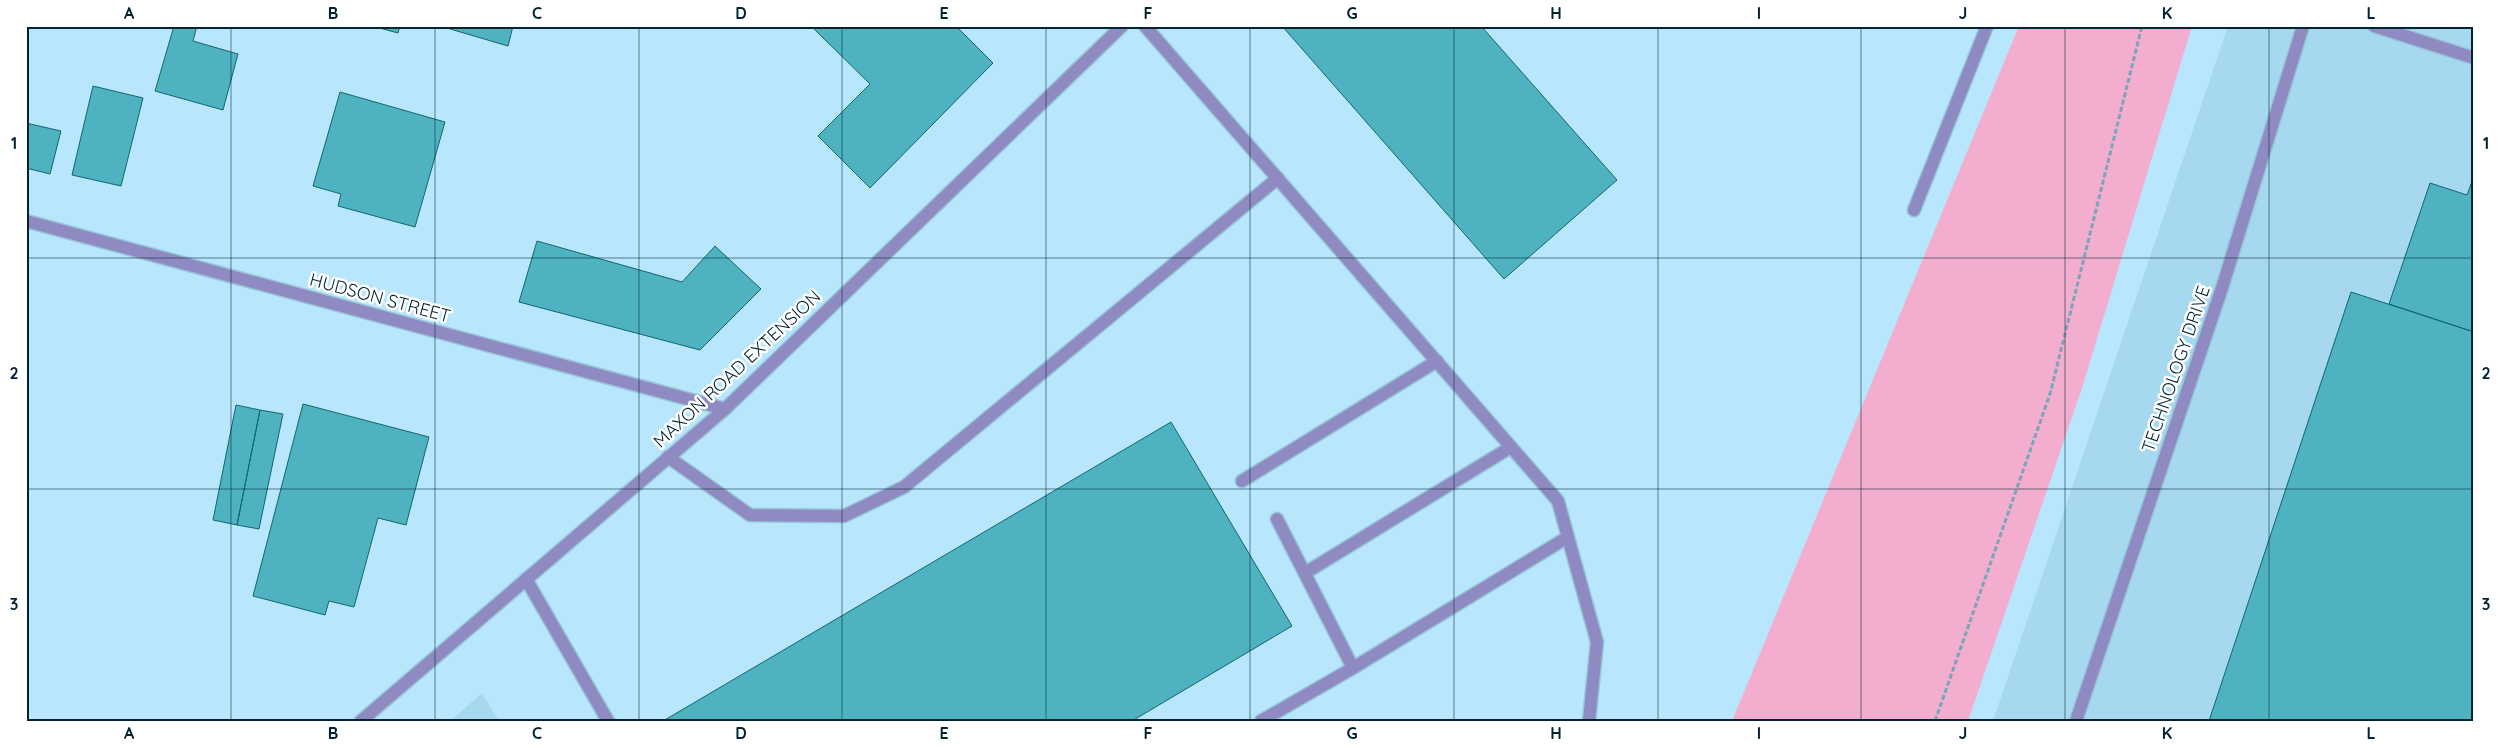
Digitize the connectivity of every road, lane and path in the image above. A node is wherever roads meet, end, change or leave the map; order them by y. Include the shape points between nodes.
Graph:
1 (1122, 26) edge
2 (1145, 26) edge
3 (1987, 26) edge
4 (2142, 26) edge
5 (2303, 26) edge
6 (2374, 26) edge
7 (2474, 58) edge
8 (1278, 178) junction
9 (1914, 210) dead end
10 (26, 221) edge
11 (1437, 361) junction
12 (725, 409) junction
13 (1511, 447) junction
14 (668, 457) junction
15 (1242, 481) dead end
16 (1277, 519) dead end
17 (1568, 537) junction
18 (1306, 573) junction
19 (526, 579) junction
20 (1353, 668) junction
21 (361, 721) edge
22 (608, 721) edge
23 (1261, 721) edge
24 (1589, 721) edge
25 (1935, 721) edge
26 (2076, 721) edge

1 - 12 street, MAXON ROAD EXTENSION
2 - 8 street
3 - 9 street
4 - 25 path via 2050,394
5 - 26 street, TECHNOLOGY DRIVE via 2222,288
6 - 7 street
8 - 11 street
8 - 14 street via 904,487 844,516 750,515
10 - 12 street, HUDSON STREET
11 - 13 street
11 - 15 street
12 - 14 street, MAXON ROAD EXTENSION
13 - 17 street via 1558,501
13 - 18 street
14 - 19 street, MAXON ROAD EXTENSION
16 - 18 street
17 - 20 street
17 - 24 street via 1597,642
18 - 20 street
19 - 21 street, MAXON ROAD EXTENSION
19 - 22 street
20 - 23 street

